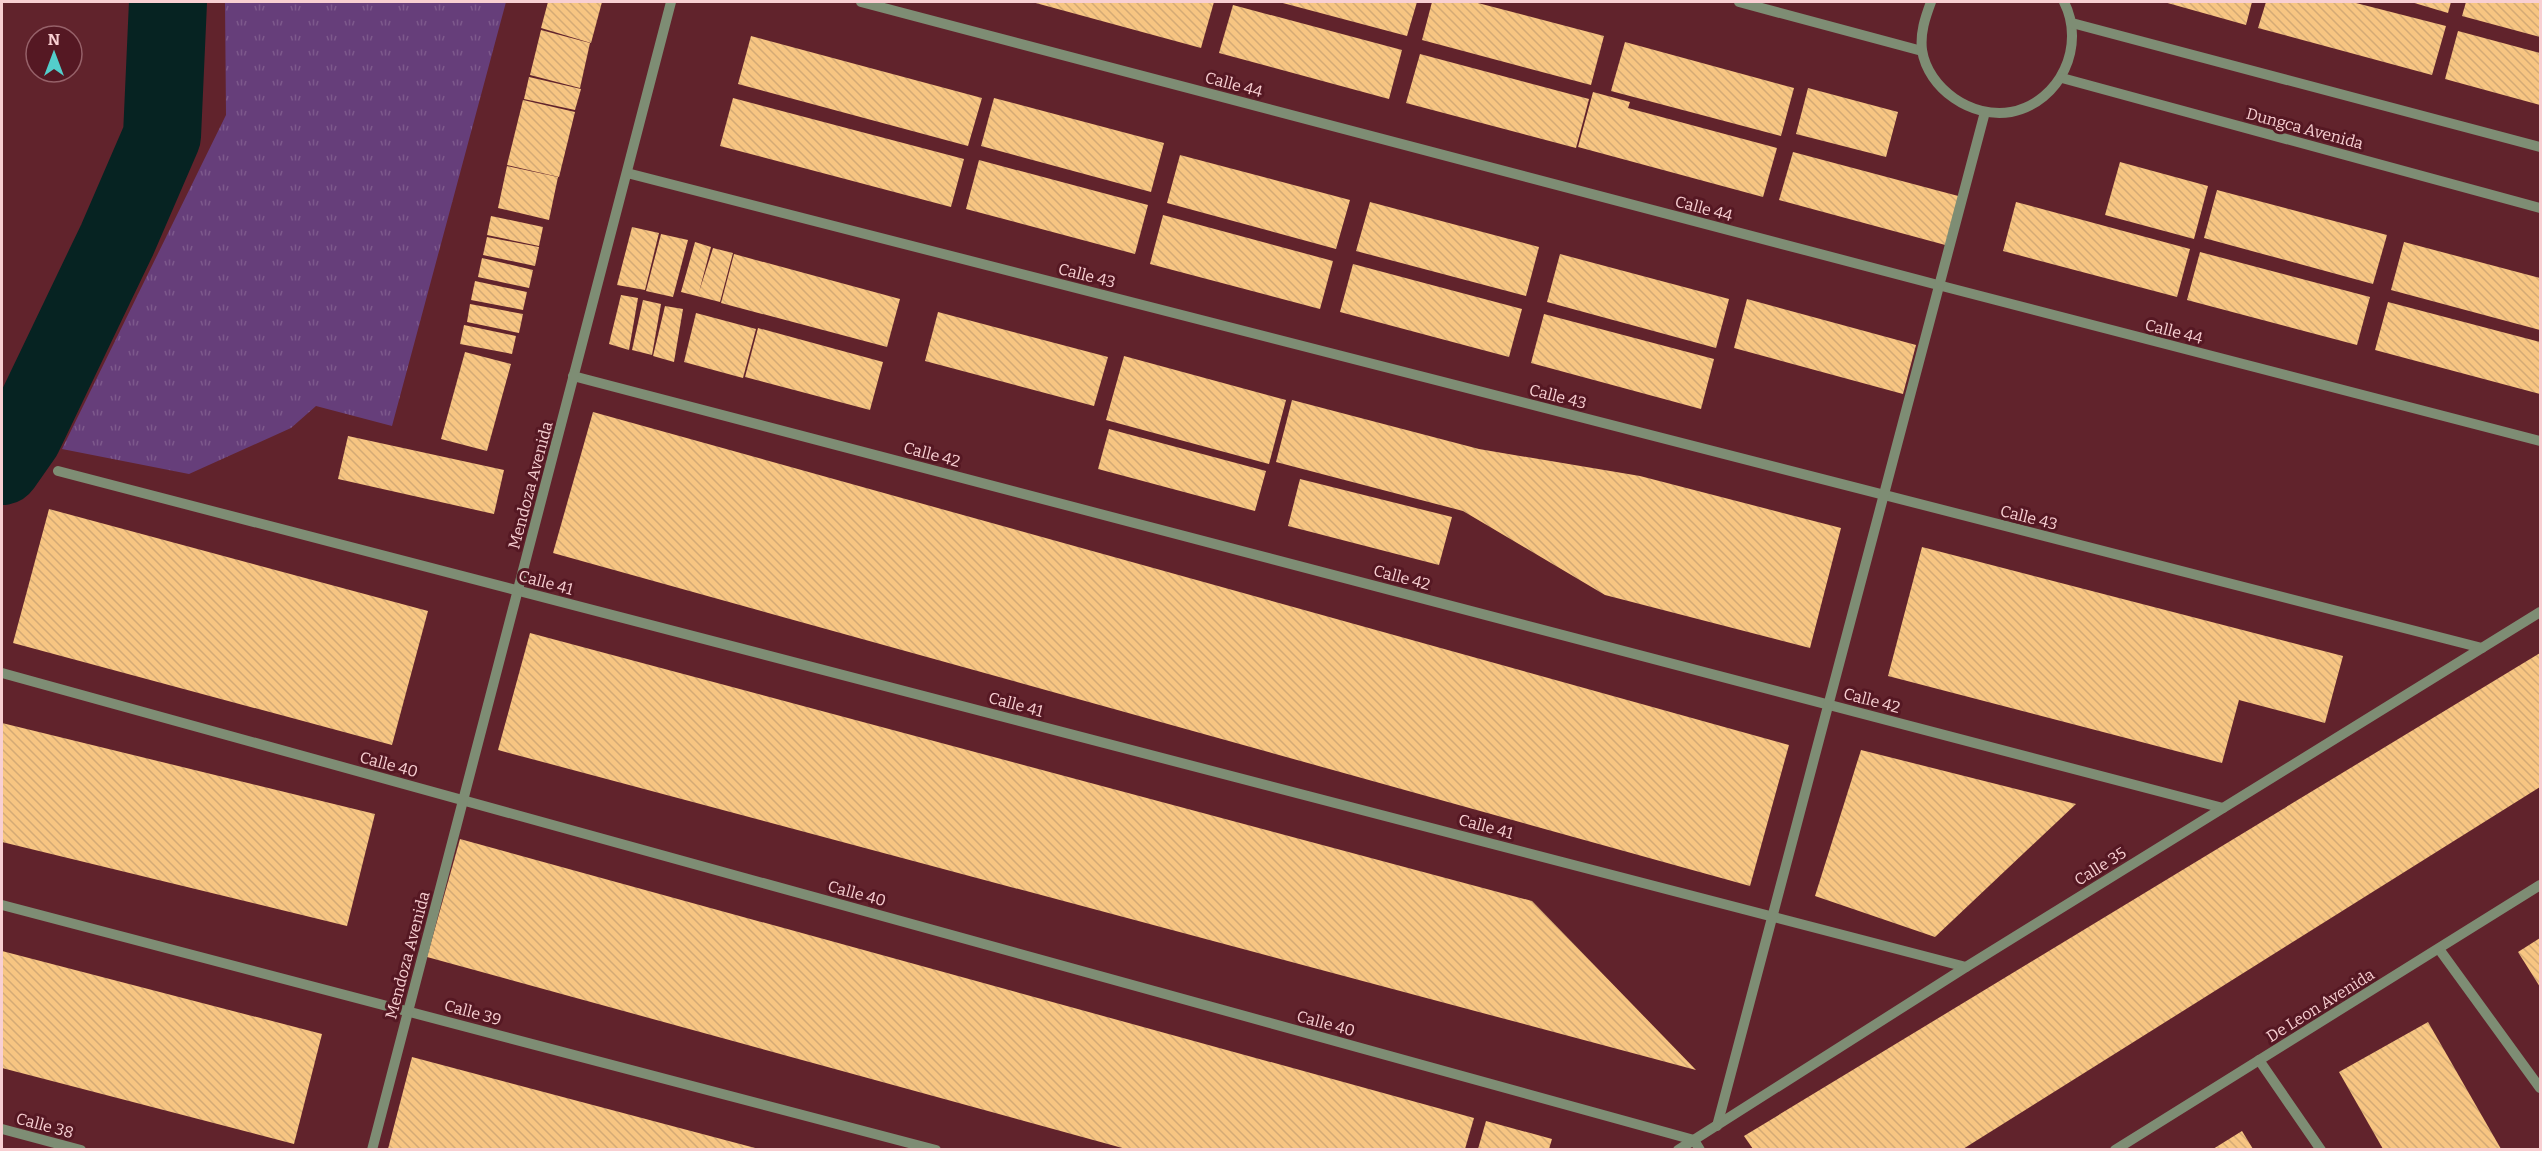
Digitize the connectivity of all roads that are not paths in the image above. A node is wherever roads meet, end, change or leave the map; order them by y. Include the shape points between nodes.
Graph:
1 (671, 2) edge
2 (861, 2) edge
3 (1739, 2) edge
4 (1931, 2) edge
5 (2064, 2) edge
6 (2072, 23) junction
7 (1922, 51) junction
8 (2062, 78) junction
9 (1985, 112) junction
10 (2541, 147) edge
11 (627, 172) junction
12 (2541, 208) edge
13 (1938, 285) junction
14 (573, 376) junction
15 (2541, 441) edge
16 (58, 471) dead end
17 (1883, 495) junction
18 (518, 590) junction
19 (2541, 612) edge
20 (2482, 648) junction
21 (2, 673) edge
22 (1827, 704) junction
23 (463, 800) junction
24 (2223, 808) junction
25 (2541, 885) edge
26 (2, 905) edge
27 (1771, 916) junction
28 (2439, 949) junction
29 (1966, 967) junction
30 (408, 1010) junction
31 (2259, 1060) junction
32 (2541, 1088) edge
33 (1717, 1126) junction
34 (2, 1129) edge
35 (1697, 1145) edge
36 (81, 1149) edge
37 (372, 1149) edge
38 (936, 1149) edge
39 (1678, 1149) edge
40 (2115, 1149) edge
41 (2321, 1149) edge

1 - 11 street, Mendoza Avenida
2 - 13 street, Calle 44
3 - 7 street
4 - 7 street via 1922,25
5 - 6 street
6 - 8 street via 2072,51
6 - 10 street
7 - 9 street via 1933,78 1953,99
8 - 9 street via 2040,100 2011,112
8 - 12 street, Dungca Avenida
9 - 13 street
11 - 14 street, Mendoza Avenida
11 - 17 street, Calle 43
13 - 15 street, Calle 44
13 - 17 street
14 - 18 street, Mendoza Avenida
14 - 22 street, Calle 42
16 - 18 street, Calle 41
17 - 20 street, Calle 43
17 - 22 street
18 - 23 street, Mendoza Avenida
18 - 27 street, Calle 41
19 - 20 street, Calle 35
20 - 24 street, Calle 35
21 - 23 street, Calle 40
22 - 24 street, Calle 42
22 - 27 street
23 - 30 street, Mendoza Avenida
23 - 35 street, Calle 40
24 - 29 street, Calle 35
25 - 28 street, De Leon Avenida
26 - 30 street, Calle 39
27 - 29 street, Calle 41
27 - 33 street
28 - 31 street, De Leon Avenida
28 - 32 street
29 - 33 street, Calle 35
30 - 37 street, Mendoza Avenida
30 - 38 street, Calle 39
31 - 40 street, De Leon Avenida
31 - 41 street
33 - 35 street, Calle 35
34 - 36 street, Calle 38
35 - 39 street, Calle 35

